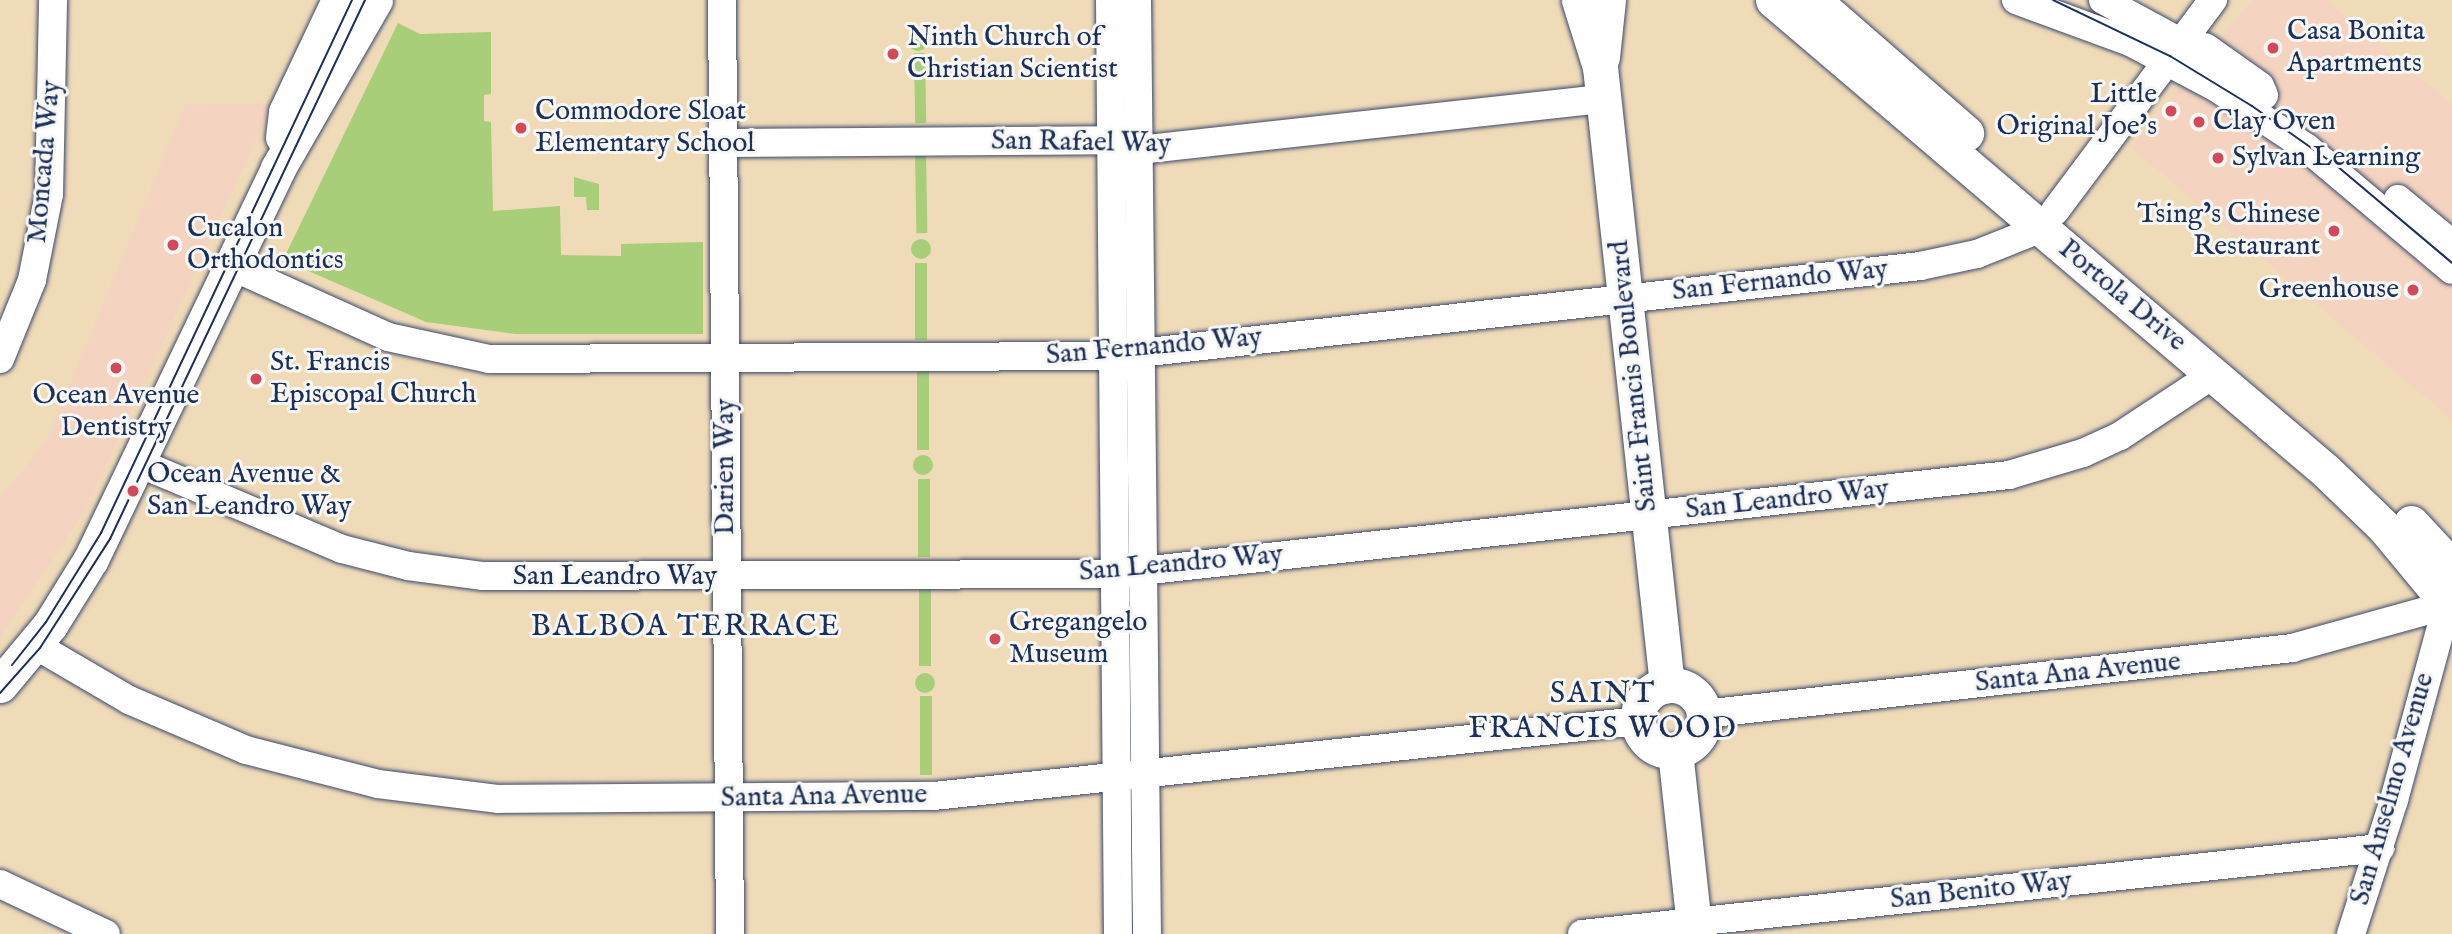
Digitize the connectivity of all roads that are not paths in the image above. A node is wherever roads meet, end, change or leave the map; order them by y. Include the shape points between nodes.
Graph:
1 (53, 0) edge
2 (339, 0) edge
3 (375, 0) edge
4 (722, 0) edge
5 (1110, 0) edge
6 (1137, 0) edge
7 (1579, 0) edge
8 (1608, 0) edge
9 (1773, 0) edge
10 (2016, 0) edge
11 (2103, 0) edge
12 (2213, 0) edge
13 (1815, 1) edge
14 (2174, 51) junction
15 (1602, 83) junction
16 (1111, 140) junction
17 (724, 143) junction
18 (1139, 150) junction
19 (278, 168) junction
20 (2048, 219) junction
21 (2452, 244) edge
22 (231, 266) junction
23 (2452, 270) edge
24 (1625, 298) junction
25 (1141, 351) junction
26 (1113, 356) junction
27 (0, 359) edge
28 (726, 360) junction
29 (2214, 374) junction
30 (139, 463) junction
31 (1649, 515) junction
32 (2452, 567) edge
33 (1143, 569) junction
34 (1115, 574) junction
35 (727, 577) junction
36 (2450, 604) edge
37 (35, 645) junction
38 (0, 685) edge
39 (1667, 685) junction
40 (1704, 714) junction
41 (1638, 721) junction
42 (1675, 751) junction
43 (1145, 775) junction
44 (1117, 778) junction
45 (729, 799) junction
46 (2380, 848) junction
47 (0, 884) edge
48 (1694, 928) edge
49 (106, 934) edge
50 (730, 934) edge
51 (1118, 934) edge
52 (1147, 934) edge
53 (1582, 934) edge
54 (2351, 934) edge

1 - 27 street, Moncada Way via 49,194 32,280
2 - 19 main road via 286,112
3 - 19 main road
4 - 17 street, Darien Way
5 - 16 street
6 - 18 street
7 - 15 main road, Saint Francis Boulevard
8 - 15 main road, Saint Francis Boulevard
9 - 20 main road, Portola Drive
10 - 14 street
11 - 14 street
12 - 14 street
13 - 20 main road, Portola Drive
14 - 20 street
14 - 21 street via 2194,57 2255,95 2264,95 2323,136
14 - 23 street via 2306,148
15 - 18 street, San Rafael Way
15 - 24 main road, Saint Francis Boulevard
16 - 17 street, San Rafael Way
16 - 18 street, San Rafael Way
16 - 26 street
17 - 28 street, Darien Way
18 - 25 street
19 - 22 main road
20 - 24 street, San Fernando Way via 1977,254 1920,266
20 - 29 main road, Portola Drive
20 - 32 main road, Portola Drive via 2337,454
22 - 28 street, San Fernando Way via 377,333 455,354 525,362
22 - 30 main road via 210,278 155,383 131,435
24 - 25 street, San Fernando Way
24 - 31 main road, Saint Francis Boulevard
25 - 26 street, San Fernando Way
25 - 33 street
26 - 28 street, San Fernando Way
26 - 34 street
28 - 35 street, Darien Way
29 - 31 street, San Leandro Way via 2120,436 2021,472
29 - 36 main road, Portola Drive via 2357,499
30 - 35 street, San Leandro Way via 306,537 408,566 516,578
30 - 37 main road via 63,606
31 - 33 street, San Leandro Way
31 - 39 main road, Saint Francis Boulevard
33 - 34 street, San Leandro Way
33 - 43 street
34 - 35 street, San Leandro Way
34 - 44 street
35 - 45 street, Darien Way
36 - 40 street, Santa Ana Avenue via 2292,648
36 - 46 street, San Anselmo Avenue
37 - 38 main road
37 - 45 street, Santa Ana Avenue via 95,683 167,718 247,750 328,774 499,799
39 - 40 main road via 1692,691
39 - 41 main road via 1646,697
40 - 42 main road via 1697,738
41 - 42 main road via 1650,743
41 - 43 street, Santa Ana Avenue
42 - 48 main road
43 - 44 street, Santa Ana Avenue
43 - 52 street
44 - 45 street, Santa Ana Avenue via 934,796
44 - 51 street
45 - 50 street, Darien Way
46 - 48 street, San Benito Way
46 - 54 street, San Anselmo Avenue
47 - 49 street
48 - 53 street, San Benito Way

